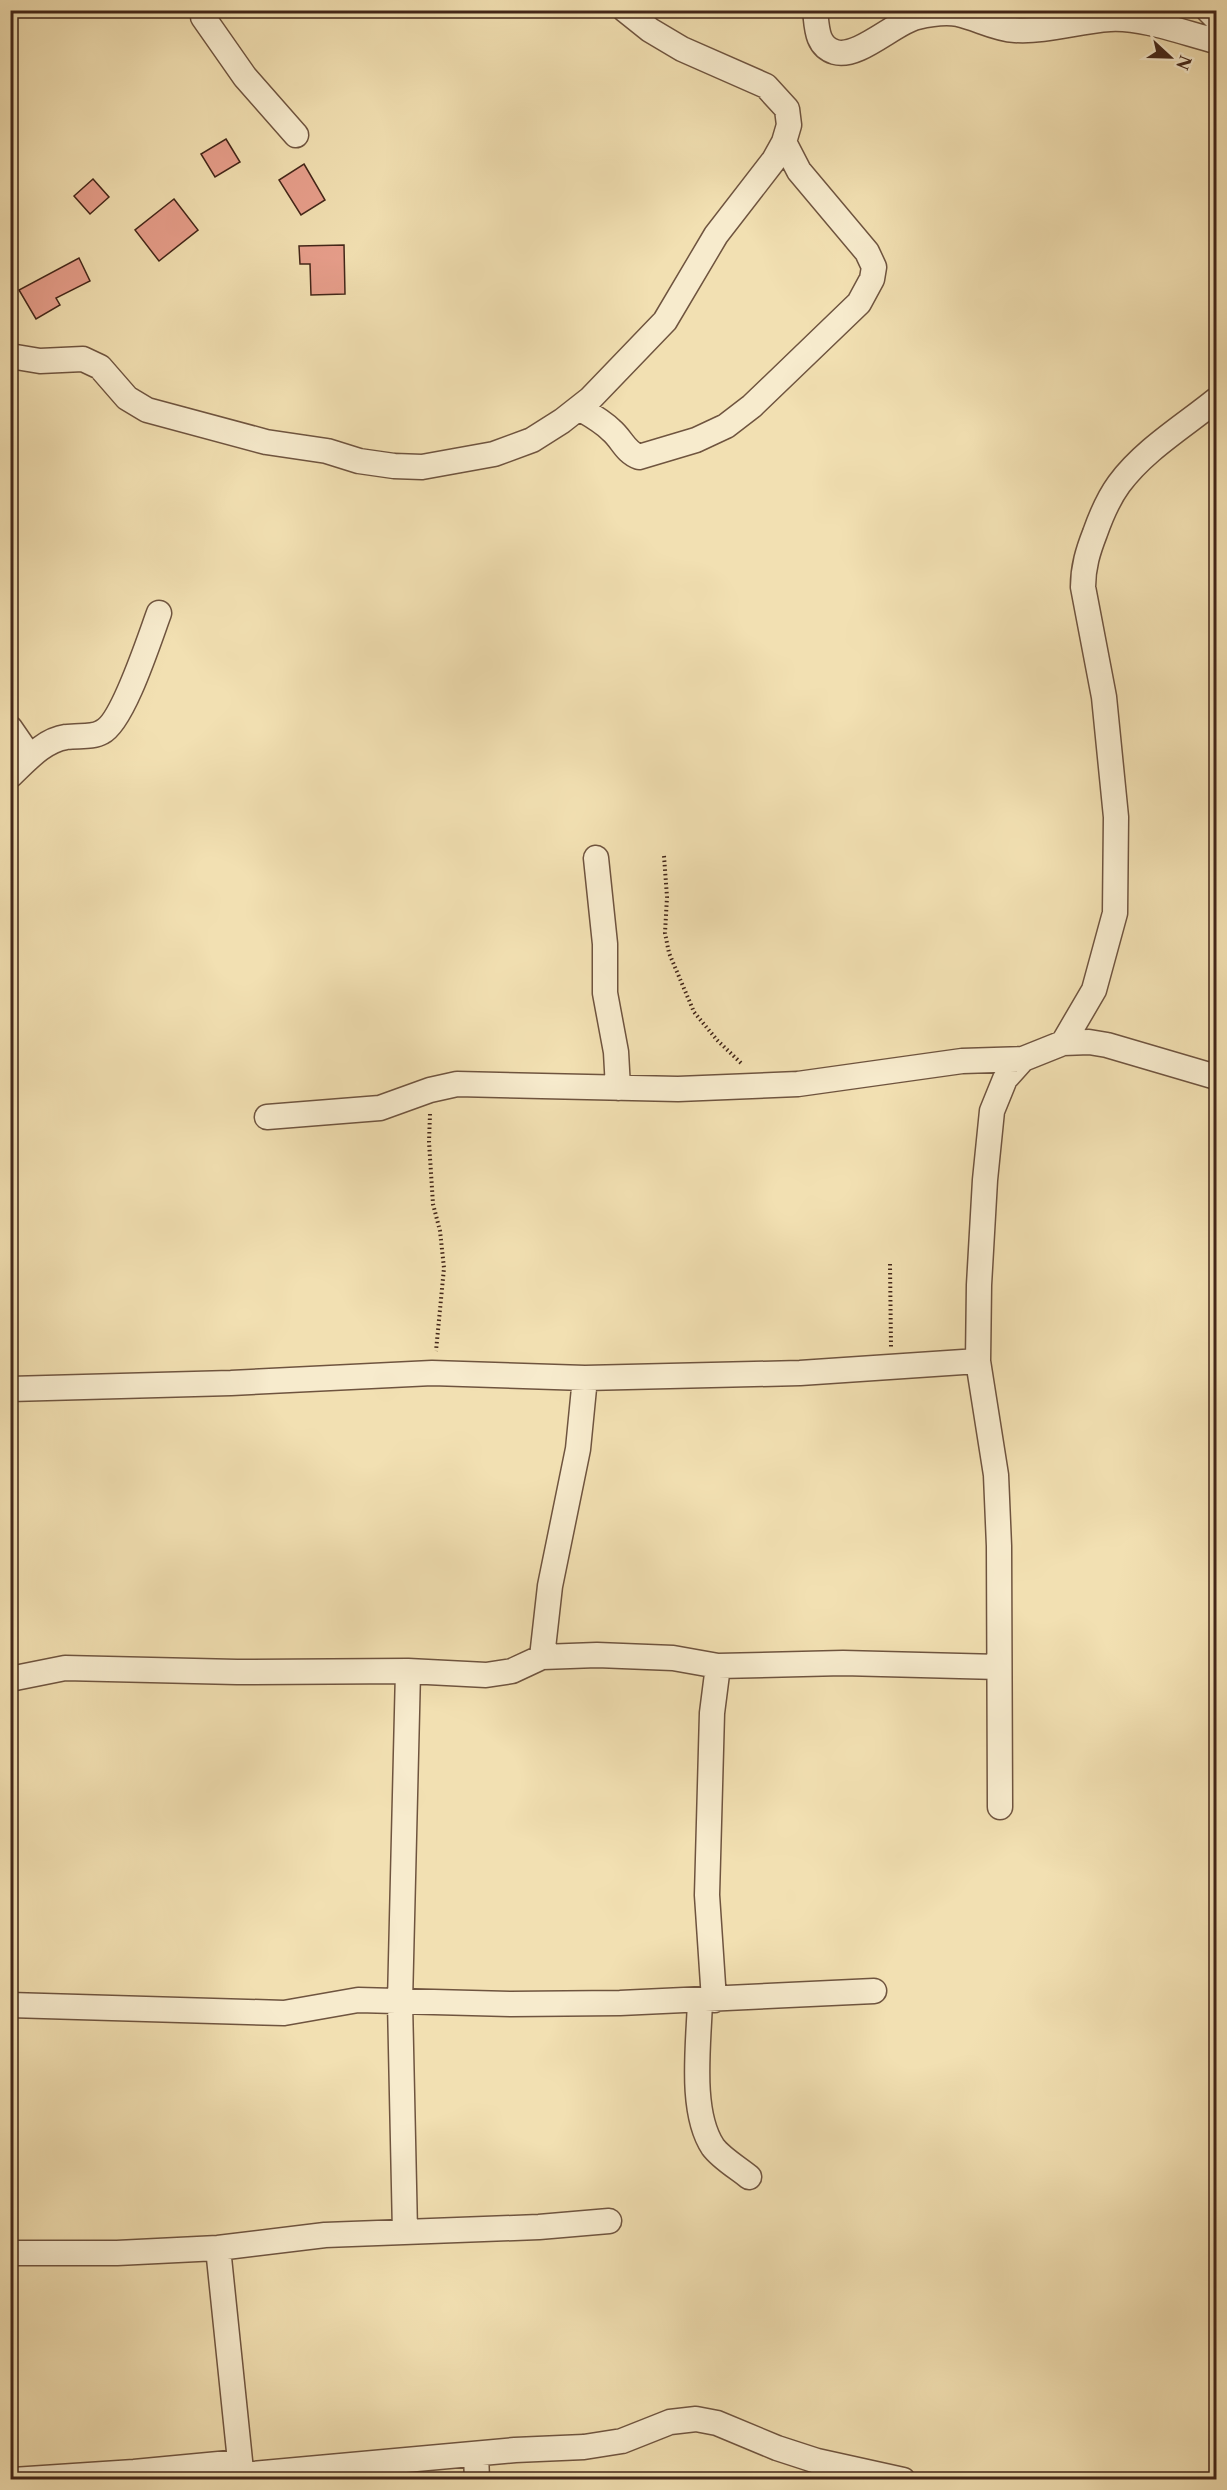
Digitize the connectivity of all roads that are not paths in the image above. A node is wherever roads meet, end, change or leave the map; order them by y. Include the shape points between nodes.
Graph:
1 (204, 10) edge
2 (625, 10) edge
3 (815, 10) edge
4 (1208, 10) edge
5 (1216, 18) edge
6 (1216, 41) edge
7 (296, 135) dead end
8 (784, 142) junction
9 (10, 356) edge
10 (1216, 400) edge
11 (579, 408) junction
12 (159, 613) dead end
13 (10, 728) edge
14 (30, 757) junction
15 (10, 776) edge
16 (596, 858) dead end
17 (1063, 1043) junction
18 (1023, 1059) junction
19 (1216, 1077) edge
20 (618, 1088) junction
21 (267, 1117) dead end
22 (978, 1361) junction
23 (585, 1378) junction
24 (10, 1389) edge
25 (543, 1657) junction
26 (718, 1666) junction
27 (999, 1667) junction
28 (408, 1671) junction
29 (10, 1679) edge
30 (1000, 1807) dead end
31 (874, 1991) dead end
32 (707, 2000) junction
33 (400, 2002) junction
34 (10, 2005) edge
35 (749, 2177) dead end
36 (609, 2220) dead end
37 (405, 2232) junction
38 (218, 2248) junction
39 (10, 2253) edge
40 (476, 2454) junction
41 (241, 2472) edge
42 (13, 2480) edge
43 (477, 2480) edge
44 (903, 2480) edge

1 - 7 street via 203,16 245,77
2 - 8 street via 682,49 766,86 787,109 789,125
3 - 6 street via 818,37 824,46 843,53 905,20 946,14 1013,30 1110,19 1136,21
4 - 5 street
8 - 11 street via 716,235 665,321
8 - 11 street via 799,171 867,252 874,267 859,303 752,406 726,426 696,440 639,457 607,426
9 - 11 street via 40,361 83,359 100,367 127,398 147,410 266,442 394,466 422,467 494,454 532,440
10 - 17 street via 1152,451 1120,483 1104,510 1083,571 1104,697 1116,817 1115,913 1094,990
12 - 14 street via 113,723 103,732 58,739
13 - 14 street
14 - 15 street
16 - 20 street via 605,945 605,993
17 - 18 street
17 - 19 street via 1107,1045
18 - 20 street via 962,1061 852,1078 768,1085
18 - 22 street via 1005,1079 992,1111 979,1286
20 - 21 street via 457,1084 380,1108
22 - 23 street via 800,1374
22 - 27 street via 996,1475
23 - 24 street via 432,1373
23 - 25 street via 578,1449 550,1586
25 - 26 street via 673,1658
25 - 28 street via 512,1671 486,1675
26 - 27 street via 843,1663
26 - 32 street via 712,1713
27 - 30 street
28 - 29 street via 65,1668
28 - 33 street
31 - 32 street
32 - 33 street
32 - 35 street via 698,2078 701,2116 714,2147
33 - 34 street via 358,2000 284,2013
33 - 37 street
36 - 37 street via 539,2228
37 - 38 street via 325,2235
38 - 39 street
38 - 41 street
40 - 41 street
40 - 43 street
40 - 44 street via 622,2441 670,2422 696,2419 717,2422 817,2461
41 - 42 street via 134,2472

